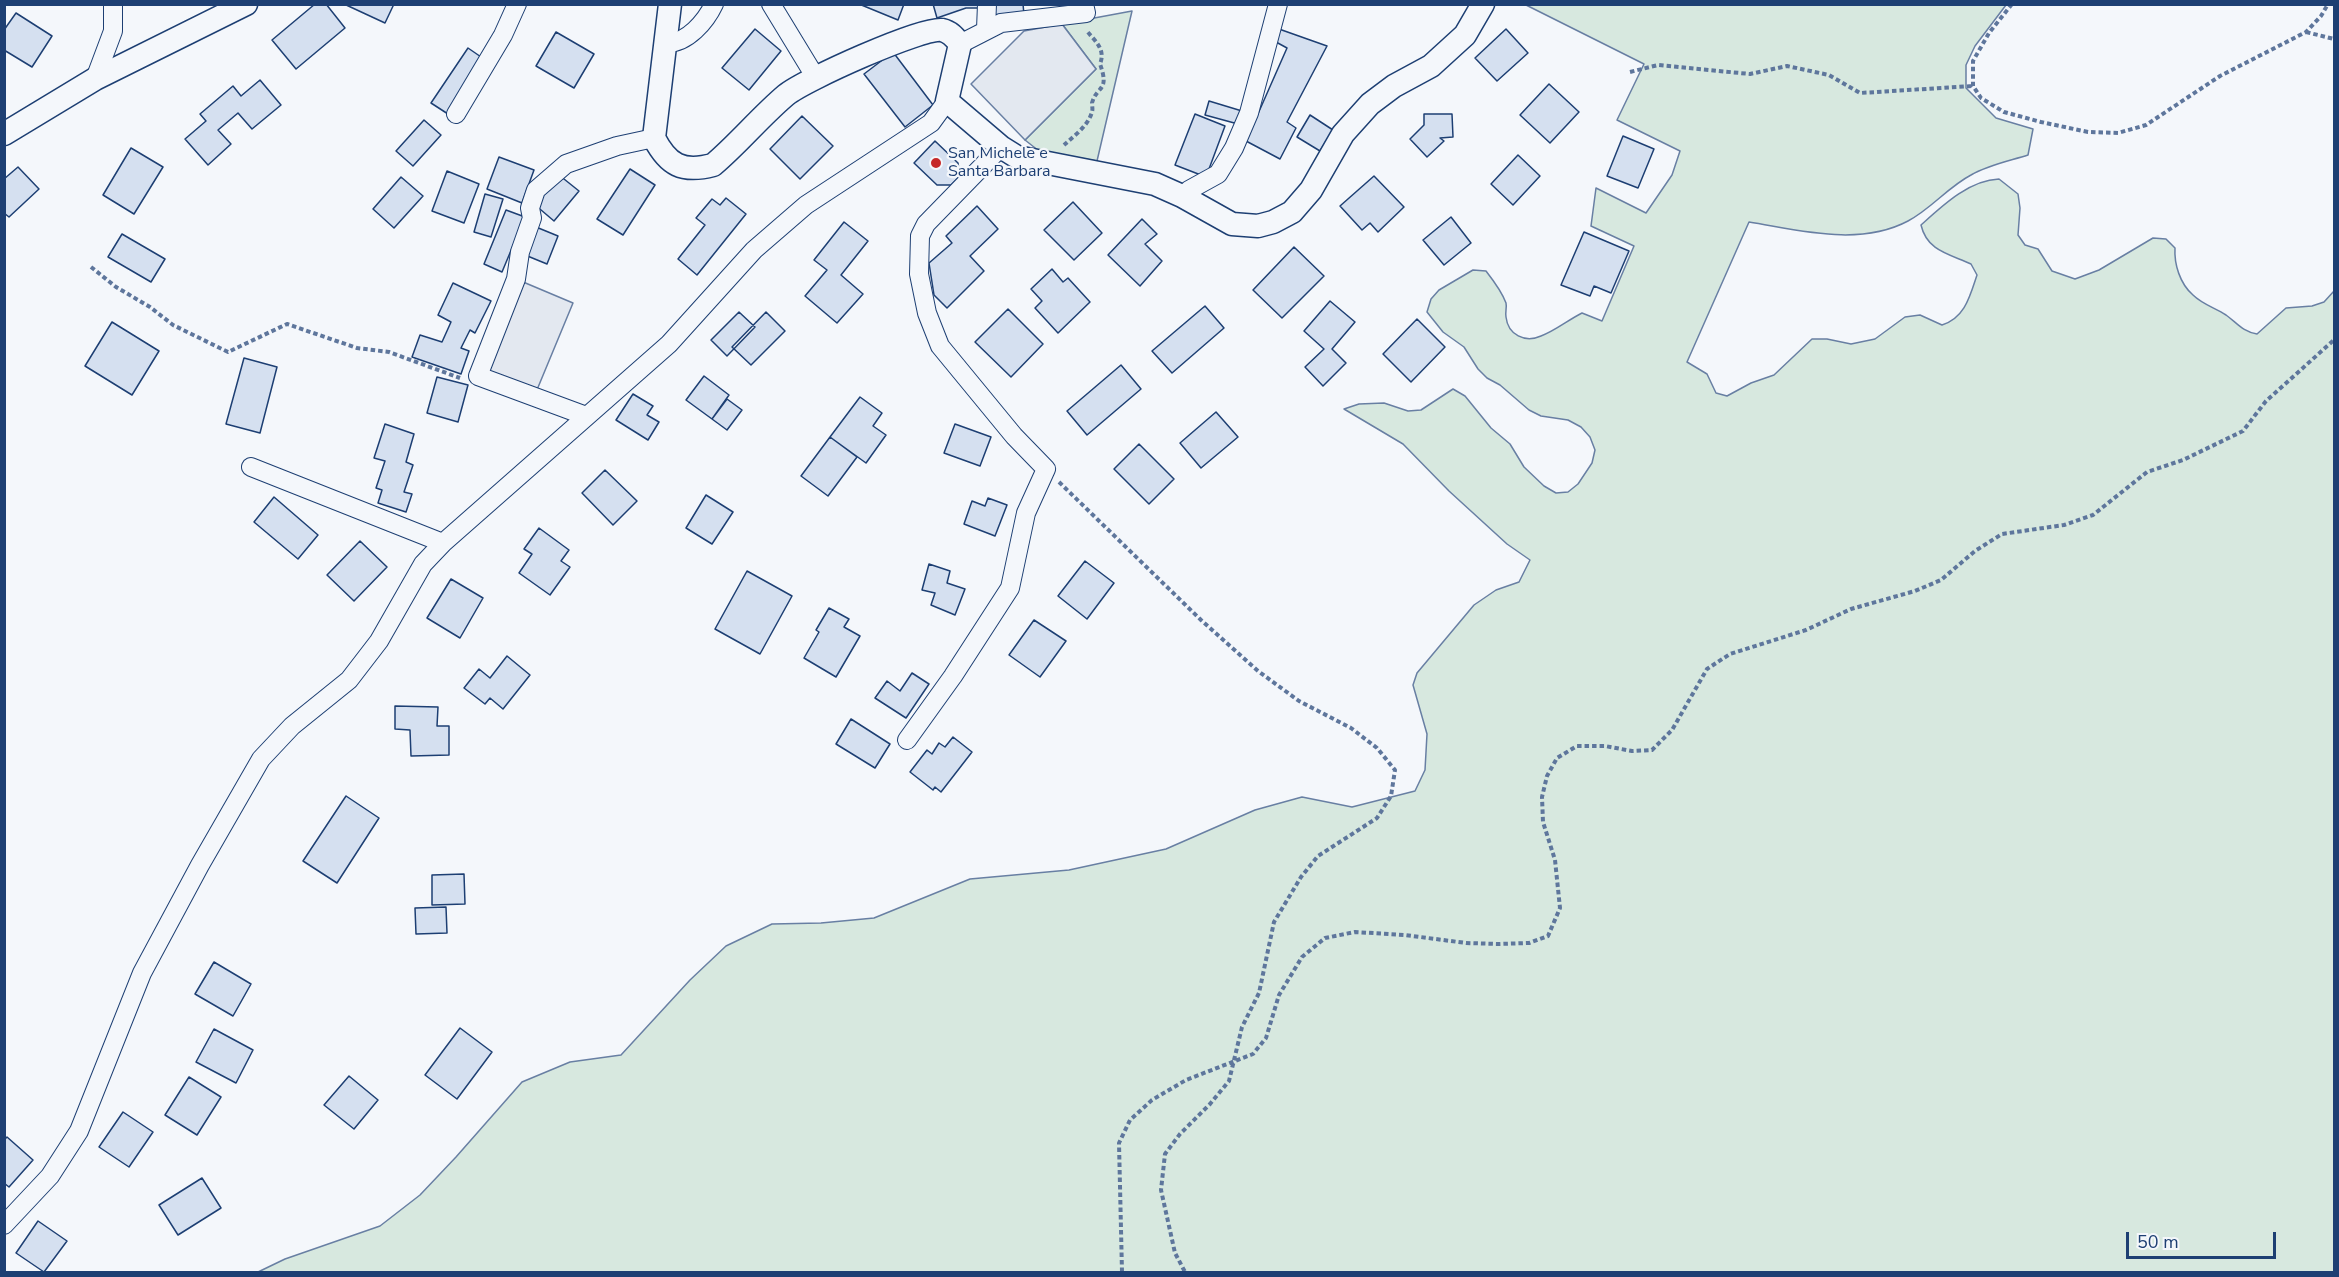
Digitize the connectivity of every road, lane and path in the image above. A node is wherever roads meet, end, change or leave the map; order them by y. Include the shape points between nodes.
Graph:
1 (113, 4) edge
2 (246, 4) edge
3 (516, 4) edge
4 (670, 4) edge
5 (714, 4) edge
6 (771, 4) edge
7 (987, 4) edge
8 (1278, 4) edge
9 (1483, 4) edge
10 (2012, 4) edge
11 (2328, 4) edge
12 (1080, 10) edge
13 (986, 29) junction
14 (2306, 32) junction
15 (2334, 39) edge
16 (666, 43) junction
17 (960, 44) junction
18 (1630, 72) dead end
19 (816, 78) junction
20 (94, 79) junction
21 (1973, 86) junction
22 (947, 101) junction
23 (456, 114) dead end
24 (4, 134) edge
25 (654, 138) junction
26 (1001, 147) junction
27 (1062, 147) dead end
28 (1182, 196) junction
29 (91, 267) dead end
30 (2334, 340) edge
31 (478, 376) junction
32 (586, 416) junction
33 (251, 467) dead end
34 (1046, 469) junction
35 (443, 543) junction
36 (907, 740) dead end
37 (1233, 1061) junction
38 (4, 1225) edge
39 (1122, 1272) edge
40 (1185, 1272) edge

1 - 20 street via 113,31
2 - 20 street
3 - 23 street via 503,35
4 - 16 street
5 - 16 street via 699,27 674,43
6 - 19 street
7 - 13 street
8 - 28 street via 1249,113 1234,148 1218,174
9 - 28 street via 1465,35 1431,66 1370,104 1343,134 1311,190 1292,212 1258,226 1232,224
10 - 21 path via 1973,61
11 - 14 path
12 - 13 street
12 - 27 path via 1101,48 1103,88 1092,102 1087,122
13 - 17 street
14 - 15 path
14 - 21 path via 2220,76 2146,125 2118,133 2088,132 2004,112 1981,98
16 - 25 street
17 - 19 street via 954,35 941,30 906,38
17 - 22 street
18 - 21 path via 1658,65 1750,74 1787,66 1829,75 1860,93
19 - 25 street via 787,94 713,165 681,168 669,160
20 - 24 street
22 - 26 street
22 - 32 street via 931,123 806,205 754,250 669,344
25 - 31 street via 566,164 536,190 516,279
26 - 28 street via 1032,162 1155,184
26 - 34 street via 926,224 920,236 919,274 927,313 940,346
29 - 31 path via 173,325 228,351 287,324 357,348 389,352 462,379
30 - 37 path via 2266,401 2243,431 2183,460 2147,472 2093,515 2064,525 2002,534 1941,580 1730,654 1707,669 1672,730 1652,750 1577,746 1557,758 1542,797 1543,822 1555,860 1560,908 1548,936 1529,943 1498,944 1355,932 1325,938 1302,957 1279,995 1266,1038 1253,1054
31 - 32 street
32 - 35 street
33 - 35 street
34 - 36 street via 1026,513 1010,588
34 - 37 path via 1257,671 1299,701 1351,728 1377,748 1395,770 1391,796 1377,818 1318,856 1274,922 1258,993 1242,1027
35 - 38 street via 423,564 379,641 349,680 292,726 261,759 142,973 79,1131 50,1176
37 - 39 path via 1186,1080 1152,1100 1130,1120 1119,1143
37 - 40 path via 1228,1081 1165,1154 1161,1190 1175,1253

